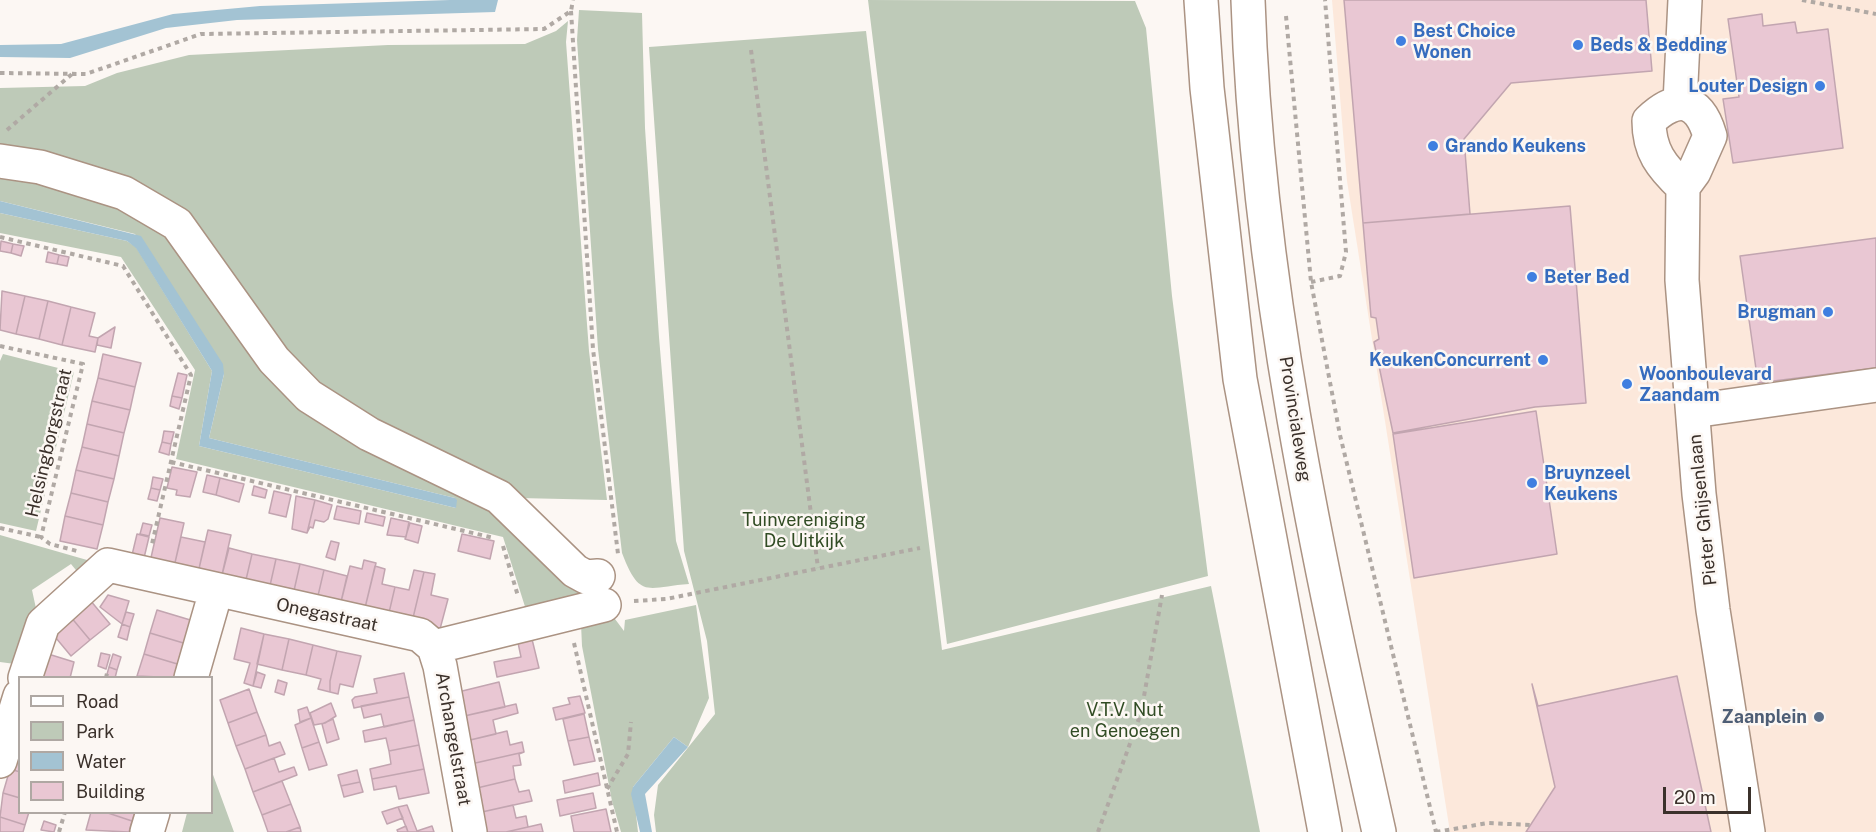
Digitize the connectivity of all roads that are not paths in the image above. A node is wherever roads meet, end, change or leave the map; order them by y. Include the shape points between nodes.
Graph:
1 (1201, 0) edge
2 (1248, 0) edge
3 (1685, 0) edge
4 (1680, 103) junction
5 (0, 161) edge
6 (1683, 186) junction
7 (1876, 385) edge
8 (1693, 411) junction
9 (216, 591) junction
10 (434, 647) junction
11 (26, 676) edge
12 (192, 676) edge
13 (18, 702) edge
14 (0, 761) edge
15 (153, 814) edge
16 (147, 832) edge
17 (470, 832) edge
18 (1325, 832) edge
19 (1379, 832) edge
20 (1748, 832) edge

1 - 18 street via 1207,88 1240,379
2 - 19 street, Provincialeweg via 1258,162 1293,418 1336,642
3 - 4 street
4 - 6 street via 1694,107 1705,119 1710,136 1694,172
4 - 6 street via 1664,107 1649,121 1649,140 1658,159
5 - 10 street via 40,167 124,193 177,224 274,360 309,396 369,434 499,497 576,571 612,586 567,614
6 - 8 street, Pieter Ghijsenlaan via 1682,280
7 - 8 street
8 - 20 street, Pieter Ghijsenlaan via 1713,610
9 - 10 street, Onegastraat via 420,636
9 - 11 street, Onegastraat via 108,565 43,624
9 - 12 street
10 - 17 street, Archangelstraat
13 - 14 street
15 - 16 street

